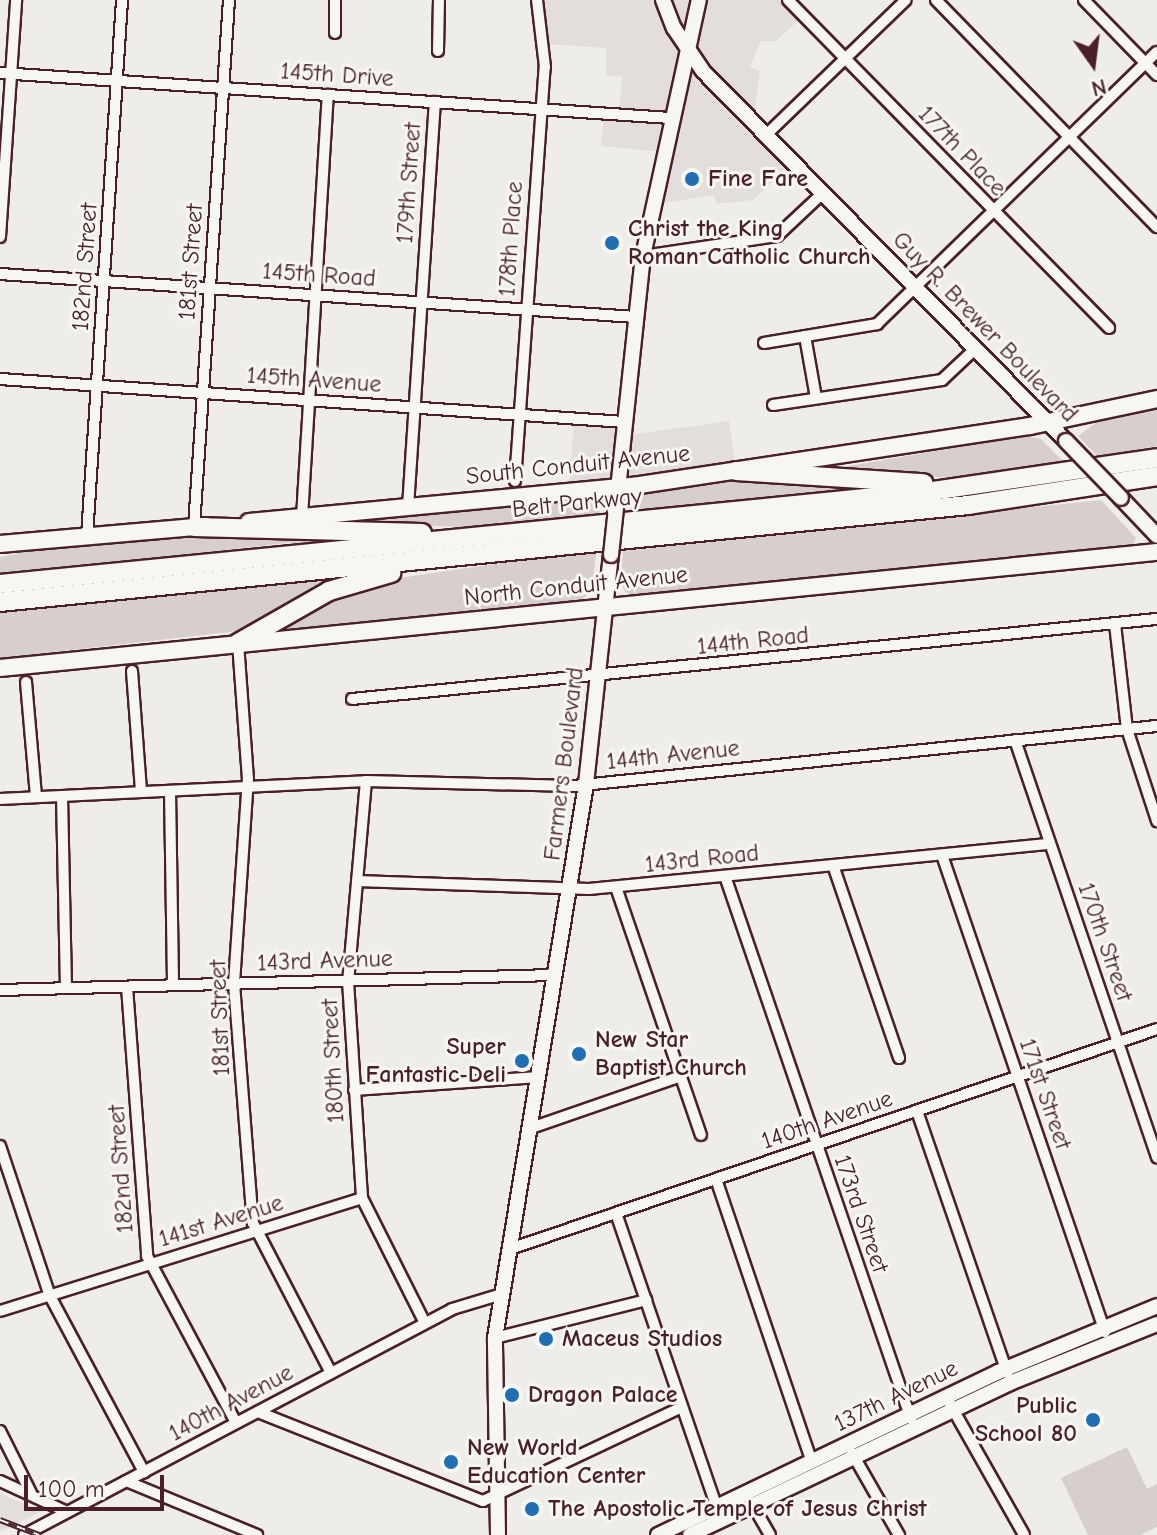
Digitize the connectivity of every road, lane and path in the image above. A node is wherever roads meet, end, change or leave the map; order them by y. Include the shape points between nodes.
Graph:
1 (16, 0) edge
2 (122, 0) edge
3 (229, 0) edge
4 (335, 0) edge
5 (439, 0) edge
6 (537, 0) edge
7 (663, 0) edge
8 (699, 0) edge
9 (788, 0) edge
10 (906, 0) edge
11 (936, 0) edge
12 (1084, 0) edge
13 (335, 33) dead end
14 (685, 47) junction
15 (438, 51) dead end
16 (1157, 52) edge
17 (845, 59) junction
18 (1145, 63) junction
19 (5, 74) edge
20 (1157, 75) edge
21 (117, 81) junction
22 (223, 87) junction
23 (328, 95) junction
24 (435, 102) junction
25 (541, 109) junction
26 (670, 118) junction
27 (766, 135) junction
28 (1069, 138) junction
29 (823, 193) junction
30 (993, 212) junction
31 (1157, 227) edge
32 (0, 237) edge
33 (643, 256) junction
34 (0, 274) edge
35 (103, 280) junction
36 (209, 287) junction
37 (914, 287) junction
38 (315, 294) junction
39 (421, 302) junction
40 (526, 309) junction
41 (636, 317) junction
42 (1109, 328) dead end
43 (805, 336) junction
44 (764, 343) dead end
45 (974, 350) junction
46 (0, 379) edge
47 (97, 386) junction
48 (202, 393) junction
49 (816, 398) junction
50 (1157, 399) edge
51 (308, 400) junction
52 (773, 405) dead end
53 (413, 408) junction
54 (519, 415) junction
55 (624, 422) junction
56 (1047, 423) junction
57 (1157, 458) edge
58 (736, 471) junction
59 (1157, 476) edge
60 (515, 481) dead end
61 (994, 485) junction
62 (618, 488) junction
63 (408, 507) junction
64 (302, 517) junction
65 (194, 527) junction
66 (492, 535) junction
67 (87, 536) junction
68 (1157, 536) edge
69 (0, 544) edge
70 (514, 551) junction
71 (1157, 552) edge
72 (0, 584) edge
73 (0, 602) edge
74 (605, 607) junction
75 (1157, 619) edge
76 (1115, 624) junction
77 (238, 643) junction
78 (0, 668) edge
79 (132, 671) dead end
80 (597, 677) junction
81 (26, 682) dead end
82 (352, 699) dead end
83 (1157, 726) edge
84 (1127, 729) junction
85 (1015, 740) junction
86 (366, 781) junction
87 (586, 784) junction
88 (247, 787) junction
89 (141, 791) junction
90 (170, 791) junction
91 (62, 796) junction
92 (36, 797) junction
93 (0, 799) edge
94 (1157, 821) edge
95 (1050, 844) junction
96 (942, 855) junction
97 (833, 865) junction
98 (725, 876) junction
99 (357, 881) junction
100 (616, 887) junction
101 (570, 888) junction
102 (556, 975) junction
103 (348, 981) junction
104 (234, 984) junction
105 (173, 985) junction
106 (127, 987) junction
107 (66, 988) junction
108 (0, 990) edge
109 (1157, 1029) edge
110 (1118, 1042) junction
111 (899, 1058) dead end
112 (681, 1076) junction
113 (1018, 1076) junction
114 (539, 1077) junction
115 (354, 1090) junction
116 (917, 1111) junction
117 (531, 1128) junction
118 (701, 1135) dead end
119 (817, 1145) junction
120 (0, 1146) edge
121 (1157, 1157) edge
122 (716, 1179) junction
123 (362, 1198) junction
124 (616, 1213) junction
125 (257, 1230) junction
126 (510, 1249) junction
127 (153, 1263) junction
128 (502, 1294) junction
129 (50, 1296) junction
130 (646, 1300) junction
131 (1157, 1306) edge
132 (0, 1311) edge
133 (425, 1323) junction
134 (1157, 1324) edge
135 (495, 1338) junction
136 (1106, 1338) junction
137 (331, 1373) junction
138 (1008, 1376) junction
139 (950, 1403) junction
140 (682, 1407) junction
141 (258, 1412) junction
142 (912, 1422) junction
143 (236, 1423) junction
144 (0, 1431) edge
145 (851, 1451) junction
146 (812, 1462) junction
147 (144, 1472) junction
148 (0, 1481) edge
149 (126, 1481) junction
150 (31, 1493) junction
151 (497, 1496) junction
152 (749, 1499) junction
153 (67, 1512) junction
154 (719, 1514) junction
155 (24, 1535) edge
156 (257, 1535) edge
157 (498, 1535) edge
158 (658, 1535) edge
159 (690, 1535) edge
160 (770, 1535) edge
161 (899, 1535) edge
162 (1024, 1535) edge

1 - 19 street
2 - 21 street, 182nd Street
3 - 22 street, 181st Street
4 - 13 street
5 - 15 street
6 - 25 street, 178th Place via 545,67
7 - 14 main road, Guy R. Brewer Boulevard
8 - 14 main road, Farmers Boulevard
9 - 17 street, 177th Place
10 - 17 street
11 - 28 street
12 - 18 street
14 - 26 main road, Farmers Boulevard
14 - 27 main road, Guy R. Brewer Boulevard
16 - 18 street
17 - 27 street
17 - 30 street, 177th Place
18 - 20 street
18 - 28 street
19 - 21 street, 145th Drive
19 - 32 street
21 - 22 street, 145th Drive
21 - 35 street, 182nd Street
22 - 23 street, 145th Drive
22 - 36 street, 181st Street
23 - 24 street, 145th Drive
23 - 38 street
24 - 25 street, 145th Drive
24 - 39 street, 179th Street
25 - 26 street, 145th Drive
25 - 40 street, 178th Place
26 - 33 main road, Farmers Boulevard
27 - 29 main road, Guy R. Brewer Boulevard
28 - 30 street
28 - 31 street
29 - 33 street via 777,236
29 - 37 main road, Guy R. Brewer Boulevard
30 - 37 street
30 - 42 street, 177th Place
33 - 41 main road, Farmers Boulevard
34 - 35 street, 145th Road
35 - 36 street, 145th Road
35 - 47 street, 182nd Street
36 - 38 street, 145th Road
36 - 48 street, 181st Street
37 - 43 street via 877,324
37 - 45 main road, Guy R. Brewer Boulevard
38 - 39 street, 145th Road
38 - 51 street
39 - 40 street, 145th Road
39 - 53 street, 179th Street
40 - 41 street, 145th Road
40 - 54 street, 178th Place
41 - 55 main road, Farmers Boulevard
43 - 44 street
43 - 49 street
45 - 49 street via 942,380
45 - 56 main road, Guy R. Brewer Boulevard
46 - 47 street, 145th Avenue
47 - 48 street, 145th Avenue
47 - 67 street, 182nd Street
48 - 51 street, 145th Avenue
48 - 65 street, 181st Street
49 - 52 street
50 - 56 main road, South Conduit Avenue
51 - 53 street, 145th Avenue
51 - 64 street
53 - 54 street, 145th Avenue
53 - 63 street, 179th Street
54 - 55 street, 145th Avenue
54 - 60 street, 178th Place
55 - 62 main road, Farmers Boulevard
56 - 58 main road, South Conduit Avenue
56 - 68 main road, Guy R. Brewer Boulevard, bridge
57 - 61 highway, Belt Parkway
58 - 61 highway
58 - 62 main road, South Conduit Avenue
59 - 70 highway, Belt Parkway via 979,504
61 - 66 highway, Belt Parkway
62 - 63 main road, South Conduit Avenue
62 - 74 main road, Farmers Boulevard, bridge
63 - 64 main road, South Conduit Avenue
64 - 65 main road, South Conduit Avenue
65 - 66 highway
65 - 67 main road, South Conduit Avenue
66 - 72 highway, Belt Parkway
67 - 69 main road, South Conduit Avenue
70 - 73 highway, Belt Parkway
70 - 77 highway via 349,583
71 - 74 main road, North Conduit Avenue
74 - 77 main road, North Conduit Avenue
74 - 80 main road, Farmers Boulevard
75 - 76 street, 144th Road
76 - 80 street, 144th Road
76 - 84 street
77 - 78 main road, North Conduit Avenue
77 - 88 street, 181st Street
79 - 89 street
80 - 82 street, 144th Road
80 - 87 main road, Farmers Boulevard
81 - 92 street
83 - 84 street, 144th Avenue
84 - 85 street, 144th Avenue
84 - 94 street
85 - 87 street, 144th Avenue
85 - 95 street, 170th Street
86 - 87 street, 144th Avenue
86 - 88 street, 144th Avenue
86 - 99 street, 180th Street
87 - 101 main road, Farmers Boulevard
88 - 90 street, 144th Avenue
88 - 104 street, 181st Street
89 - 90 street, 144th Avenue
89 - 91 street, 144th Avenue
90 - 105 street
91 - 92 street, 144th Avenue
91 - 107 street
92 - 93 street, 144th Avenue
95 - 96 street, 143rd Road
95 - 110 street, 170th Street
96 - 97 street, 143rd Road
96 - 113 street, 171st Street
97 - 98 street, 143rd Road
97 - 111 street
98 - 100 street, 143rd Road
98 - 119 street, 173rd Street
99 - 101 street, 143rd Road
99 - 103 street, 180th Street
100 - 101 street, 143rd Road
100 - 112 street
101 - 102 main road, Farmers Boulevard
102 - 103 street, 143rd Avenue
102 - 114 main road, Farmers Boulevard
103 - 104 street, 143rd Avenue
103 - 115 street, 180th Street
104 - 105 street, 143rd Avenue
104 - 125 street, 181st Street
105 - 106 street, 143rd Avenue
106 - 107 street, 143rd Avenue
106 - 127 street, 182nd Street via 147,1256
107 - 108 street, 143rd Avenue
109 - 110 street, 140th Avenue
110 - 113 street, 140th Avenue
110 - 121 street, 170th Street
112 - 117 street
112 - 118 street
113 - 116 street, 140th Avenue
113 - 136 street, 171st Street
114 - 115 street
114 - 117 main road, Farmers Boulevard
115 - 123 street, 180th Street
116 - 119 street, 140th Avenue
116 - 138 street
117 - 126 main road, Farmers Boulevard
119 - 122 street, 140th Avenue
119 - 142 street, 173rd Street
120 - 129 street
122 - 124 street, 140th Avenue
122 - 146 street
123 - 125 street, 141st Avenue
123 - 133 street, 180th Street
124 - 126 street, 140th Avenue
124 - 130 street
125 - 127 street, 141st Avenue
125 - 137 street, 181st Street
126 - 128 main road, Farmers Boulevard
127 - 129 street, 141st Avenue
127 - 143 street, 182nd Street
128 - 133 street, 140th Avenue via 473,1299
128 - 135 main road, Farmers Boulevard
129 - 132 street, 141st Avenue
129 - 147 street
130 - 135 street
130 - 140 street
131 - 136 main road, 137th Avenue
133 - 137 street, 140th Avenue
134 - 136 main road, 137th Avenue
135 - 151 main road, Farmers Boulevard
136 - 138 main road, 137th Avenue
137 - 141 street, 140th Avenue
138 - 139 main road, 137th Avenue
139 - 142 main road, 137th Avenue
139 - 162 street
140 - 151 street
140 - 154 street
141 - 143 street, 140th Avenue
141 - 151 street via 483,1501
142 - 145 main road, 137th Avenue
143 - 147 street, 140th Avenue
144 - 150 street
145 - 146 main road, 137th Avenue
145 - 152 main road, 137th Avenue
145 - 161 street
146 - 152 main road, 137th Avenue
147 - 149 street, 140th Avenue
148 - 150 street
149 - 153 street, 140th Avenue
149 - 156 street
150 - 153 street
151 - 157 main road, Farmers Boulevard
152 - 154 main road, 137th Avenue
152 - 160 street
153 - 155 street, 140th Avenue
154 - 158 main road, 137th Avenue
154 - 159 main road, 137th Avenue

